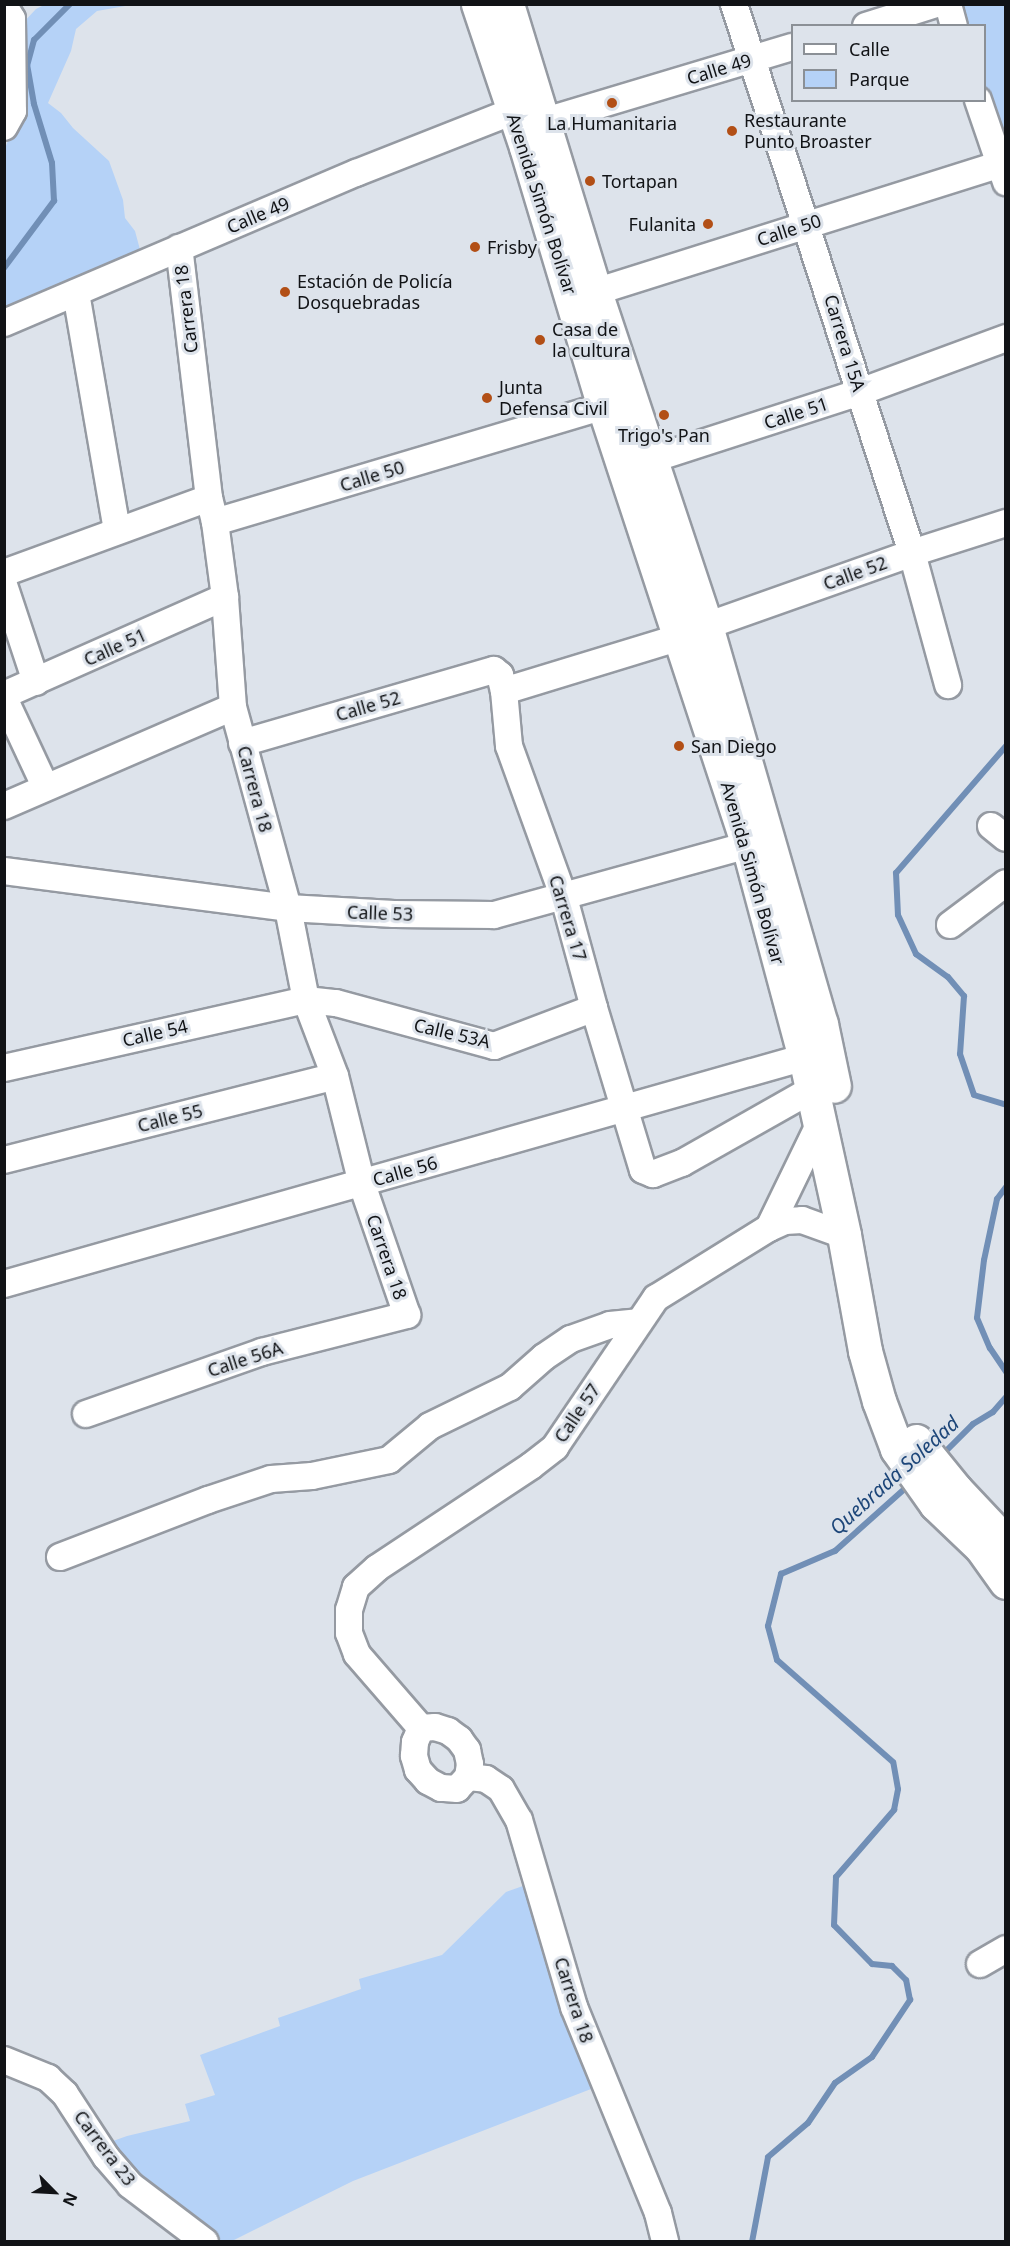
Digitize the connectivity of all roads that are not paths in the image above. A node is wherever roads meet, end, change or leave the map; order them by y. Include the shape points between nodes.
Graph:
1 (478, 4) edge
2 (507, 4) edge
3 (734, 4) edge
4 (936, 4) edge
5 (948, 4) edge
6 (4, 6) edge
7 (872, 24) edge
8 (953, 24) edge
9 (791, 48) edge
10 (752, 60) junction
11 (979, 102) edge
12 (527, 117) junction
13 (9, 119) edge
14 (1004, 169) edge
15 (807, 224) junction
16 (179, 248) junction
17 (76, 293) junction
18 (584, 296) junction
19 (4, 323) edge
20 (1005, 338) edge
21 (860, 392) junction
22 (618, 402) junction
23 (653, 459) junction
24 (209, 498) junction
25 (215, 522) junction
26 (1005, 523) edge
27 (117, 530) junction
28 (912, 553) junction
29 (4, 573) edge
30 (4, 585) edge
31 (225, 597) junction
32 (694, 631) junction
33 (499, 681) junction
34 (36, 682) junction
35 (948, 685) dead end
36 (4, 697) edge
37 (233, 708) junction
38 (242, 743) junction
39 (45, 786) junction
40 (4, 806) edge
41 (748, 845) junction
42 (4, 871) edge
43 (1005, 884) edge
44 (564, 898) junction
45 (288, 908) junction
46 (950, 925) dead end
47 (306, 1000) junction
48 (594, 1008) junction
49 (805, 1057) junction
50 (4, 1068) edge
51 (335, 1076) junction
52 (811, 1090) junction
53 (625, 1108) junction
54 (820, 1123) junction
55 (4, 1160) edge
56 (362, 1184) junction
57 (769, 1228) junction
58 (844, 1235) junction
59 (4, 1284) edge
60 (407, 1315) joint
61 (638, 1322) junction
62 (86, 1414) dead end
63 (906, 1444) junction
64 (946, 1497) junction
65 (1003, 1535) edge
66 (60, 1557) dead end
67 (1005, 1582) edge
68 (422, 1728) junction
69 (468, 1777) junction
70 (1005, 1948) edge
71 (980, 1964) dead end
72 (4, 2060) edge
73 (205, 2241) edge
74 (666, 2241) edge

1 - 12 main road, Avenida Simón Bolívar
2 - 12 main road, Avenida Simón Bolívar
3 - 10 street, Carrera 15A
4 - 7 street
5 - 8 street
6 - 13 street via 12,19
9 - 10 street, Calle 49
10 - 12 street, Calle 49
10 - 15 street, Carrera 15A
11 - 14 street
12 - 16 street, Calle 49 via 356,173
12 - 18 main road, Avenida Simón Bolívar
14 - 15 street, Calle 50
15 - 18 street, Calle 50
15 - 21 street, Carrera 15A
16 - 17 street, Calle 49
16 - 24 street, Carrera 18
17 - 19 street, Calle 49
17 - 27 street
18 - 22 main road, Avenida Simón Bolívar
20 - 21 street, Calle 51
21 - 23 street, Calle 51
21 - 28 street, Carrera 15A
22 - 23 main road, Avenida Simón Bolívar
22 - 25 street, Calle 50
22 - 32 main road, Avenida Simón Bolívar
23 - 32 main road, Avenida Simón Bolívar
24 - 25 street, Carrera 18
24 - 27 street
25 - 31 street, Carrera 18
26 - 28 street, Calle 52
27 - 29 street
28 - 32 street, Calle 52
28 - 35 street, Carrera 15A
30 - 34 street
31 - 34 street, Calle 51
31 - 37 street, Carrera 18
32 - 33 street, Calle 52
32 - 41 main road, Avenida Simón Bolívar
32 - 63 main road, Avenida Simón Bolívar via 821,1024 863,1227 881,1347
33 - 38 street, Calle 52
33 - 44 street, Carrera 17 via 509,746
34 - 36 street, Calle 51
36 - 39 street
37 - 38 street, Carrera 18
37 - 39 street
38 - 45 street, Carrera 18
39 - 40 street
41 - 44 street, Calle 53
41 - 49 main road, Avenida Simón Bolívar
42 - 45 street, Calle 53
43 - 46 street
44 - 45 street, Calle 53 via 494,915
44 - 48 street, Carrera 17
45 - 47 street, Carrera 18
47 - 48 street, Calle 53A via 336,1003 494,1046
47 - 50 street, Calle 54
47 - 51 street, Carrera 18
48 - 53 street, Carrera 17
49 - 52 main road, Avenida Simón Bolívar
49 - 53 street, Calle 56
51 - 55 street, Calle 55
51 - 56 street, Carrera 18
52 - 53 street, Carrera 17 via 682,1163 653,1174 643,1170
52 - 54 main road, Avenida Simón Bolívar
53 - 56 street, Calle 56
54 - 57 street
54 - 58 main road, Avenida Simón Bolívar
56 - 59 street, Calle 56
56 - 60 street, Carrera 18
57 - 58 street, Calle 57 via 785,1221 802,1220
57 - 61 street, Calle 57 via 656,1298
58 - 63 main road, Avenida Simón Bolívar via 864,1351 879,1401
60 - 62 street, Calle 56A via 262,1352
61 - 66 street via 610,1325 571,1339 510,1388 430,1426 389,1460 312,1476 271,1479
61 - 68 street, Calle 57 via 555,1447 377,1568 356,1587 349,1610 349,1633 357,1654
63 - 64 main road, Avenida Simón Bolívar
64 - 65 main road, Avenida Simón Bolívar
64 - 67 main road, Avenida Simón Bolívar
68 - 69 street via 435,1727 459,1739 467,1750
68 - 69 street via 414,1756 418,1770 428,1781 449,1790 457,1789
69 - 74 street, Carrera 18 via 486,1779 501,1789 519,1820 574,2007
70 - 71 street
72 - 73 street, Carrera 23 via 48,2078 57,2086 130,2185

